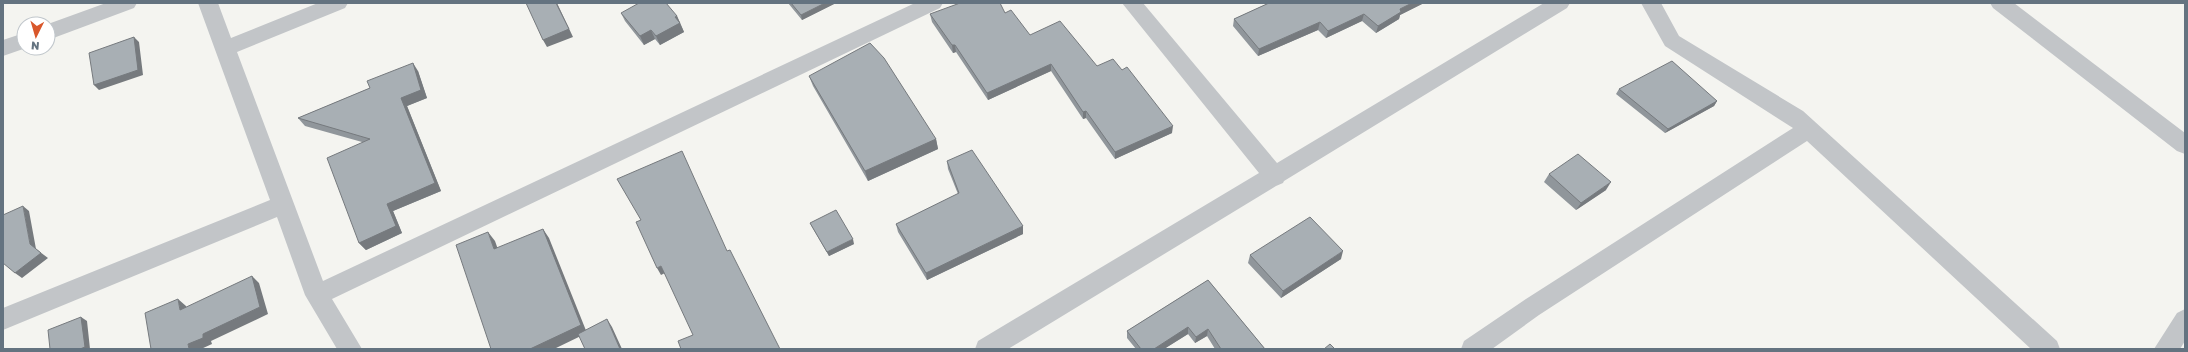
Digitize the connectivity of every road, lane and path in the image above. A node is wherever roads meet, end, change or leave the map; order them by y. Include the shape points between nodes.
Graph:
1 (127, 3) edge
2 (208, 3) edge
3 (338, 3) edge
4 (933, 3) edge
5 (1132, 3) edge
6 (1560, 3) edge
7 (1651, 3) edge
8 (2000, 3) edge
9 (56, 29) edge
10 (16, 43) edge
11 (3, 48) edge
12 (226, 48) junction
13 (1808, 129) junction
14 (2185, 145) edge
15 (1275, 177) junction
16 (282, 205) junction
17 (317, 295) junction
18 (3, 319) edge
19 (2185, 320) edge
20 (350, 349) edge
21 (987, 349) edge
22 (1473, 349) edge
23 (2048, 349) edge
24 (2166, 349) edge

1 - 9 street
2 - 12 street
3 - 12 street
4 - 17 street
5 - 15 street
6 - 15 street
7 - 13 street via 1672,41 1795,117
8 - 14 street
10 - 11 street
12 - 16 street
13 - 22 street via 1531,308
13 - 23 street
15 - 21 street
16 - 17 street
16 - 18 street
17 - 20 street
19 - 24 street

